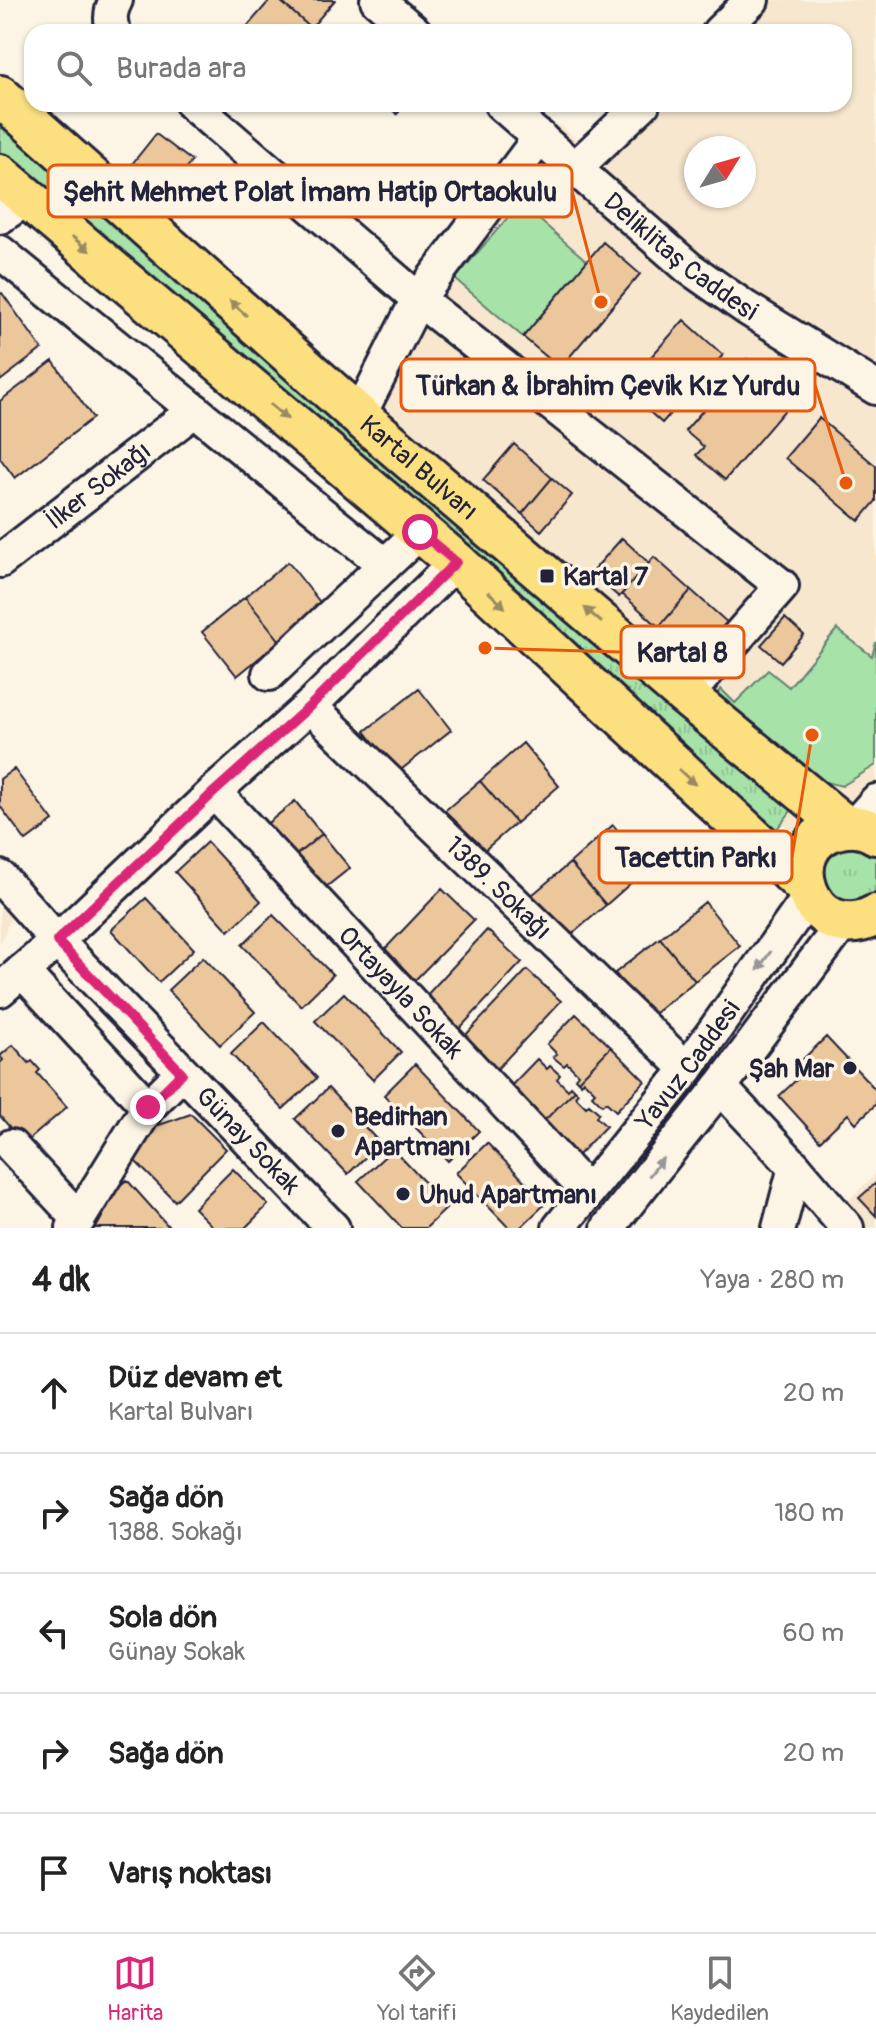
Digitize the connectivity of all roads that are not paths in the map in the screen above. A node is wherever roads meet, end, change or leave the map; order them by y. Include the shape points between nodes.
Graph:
1 (116, 0) edge
2 (377, 0) edge
3 (752, 0) edge
4 (112, 24) edge
5 (406, 24) edge
6 (727, 24) edge
7 (0, 96) edge
8 (201, 112) edge
9 (510, 112) edge
10 (634, 112) edge
11 (540, 137) junction
12 (575, 168) junction
13 (9, 197) edge
14 (0, 252) edge
15 (418, 299) junction
16 (876, 388) edge
17 (195, 410) junction
18 (359, 416) junction
19 (420, 532) junction
20 (0, 561) edge
21 (456, 562) junction
22 (385, 565) junction
23 (269, 674) dead end
24 (686, 696) junction
25 (310, 706) junction
26 (214, 792) junction
27 (863, 822) edge
28 (0, 877) edge
29 (807, 892) junction
30 (863, 924) edge
31 (57, 941) junction
32 (11, 981) edge
33 (687, 1069) junction
34 (182, 1073) junction
35 (720, 1087) junction
36 (148, 1107) junction
37 (11, 1146) dead end
38 (795, 1167) junction
39 (588, 1192) junction
40 (76, 1223) edge
41 (333, 1228) edge
42 (559, 1228) edge
43 (608, 1228) edge
44 (779, 1228) edge
45 (847, 1228) edge

1 - 4 street
2 - 5 street
3 - 6 street
18 -> 7 main road, Kartal Bulvarı
8 - 15 street
9 - 11 street, Deliklitaş Caddesi
10 - 12 street
11 - 12 street, Deliklitaş Caddesi
11 - 15 street
12 - 16 street, Deliklitaş Caddesi via 707,282
13 -> 19 main road, Kartal Bulvarı
14 - 17 street
15 - 18 street
15 - 24 street via 782,586
17 - 20 street, İlker Sokağı
17 - 22 street
24 -> 18 main road, Kartal Bulvarı
19 - 21 main road, Kartal Bulvarı
19 - 22 street
21 - 25 street
21 -> 29 main road, Kartal Bulvarı
22 - 23 street
24 - 27 main road, Kartal Bulvarı
25 - 26 street
25 - 33 street, 1389. Sokağı
26 - 31 street
26 - 39 street, Ortayayla Sokak
27 - 29 main road via 834,830 814,844 804,867
28 - 31 street, Günay Sokak
29 - 30 main road, Kartal Bulvarı via 831,918
29 -> 33 street, Yavuz Caddesi
30 - 35 street, Yavuz Caddesi
31 - 32 street
31 - 34 street, Günay Sokak
32 - 36 street
33 - 39 street, Yavuz Caddesi
34 - 36 street
34 - 41 street, Günay Sokak
35 - 38 street
43 -> 35 street, Yavuz Caddesi
36 - 40 street
37 - 40 street
38 - 44 street
38 - 45 street
39 - 42 street, Yavuz Caddesi

